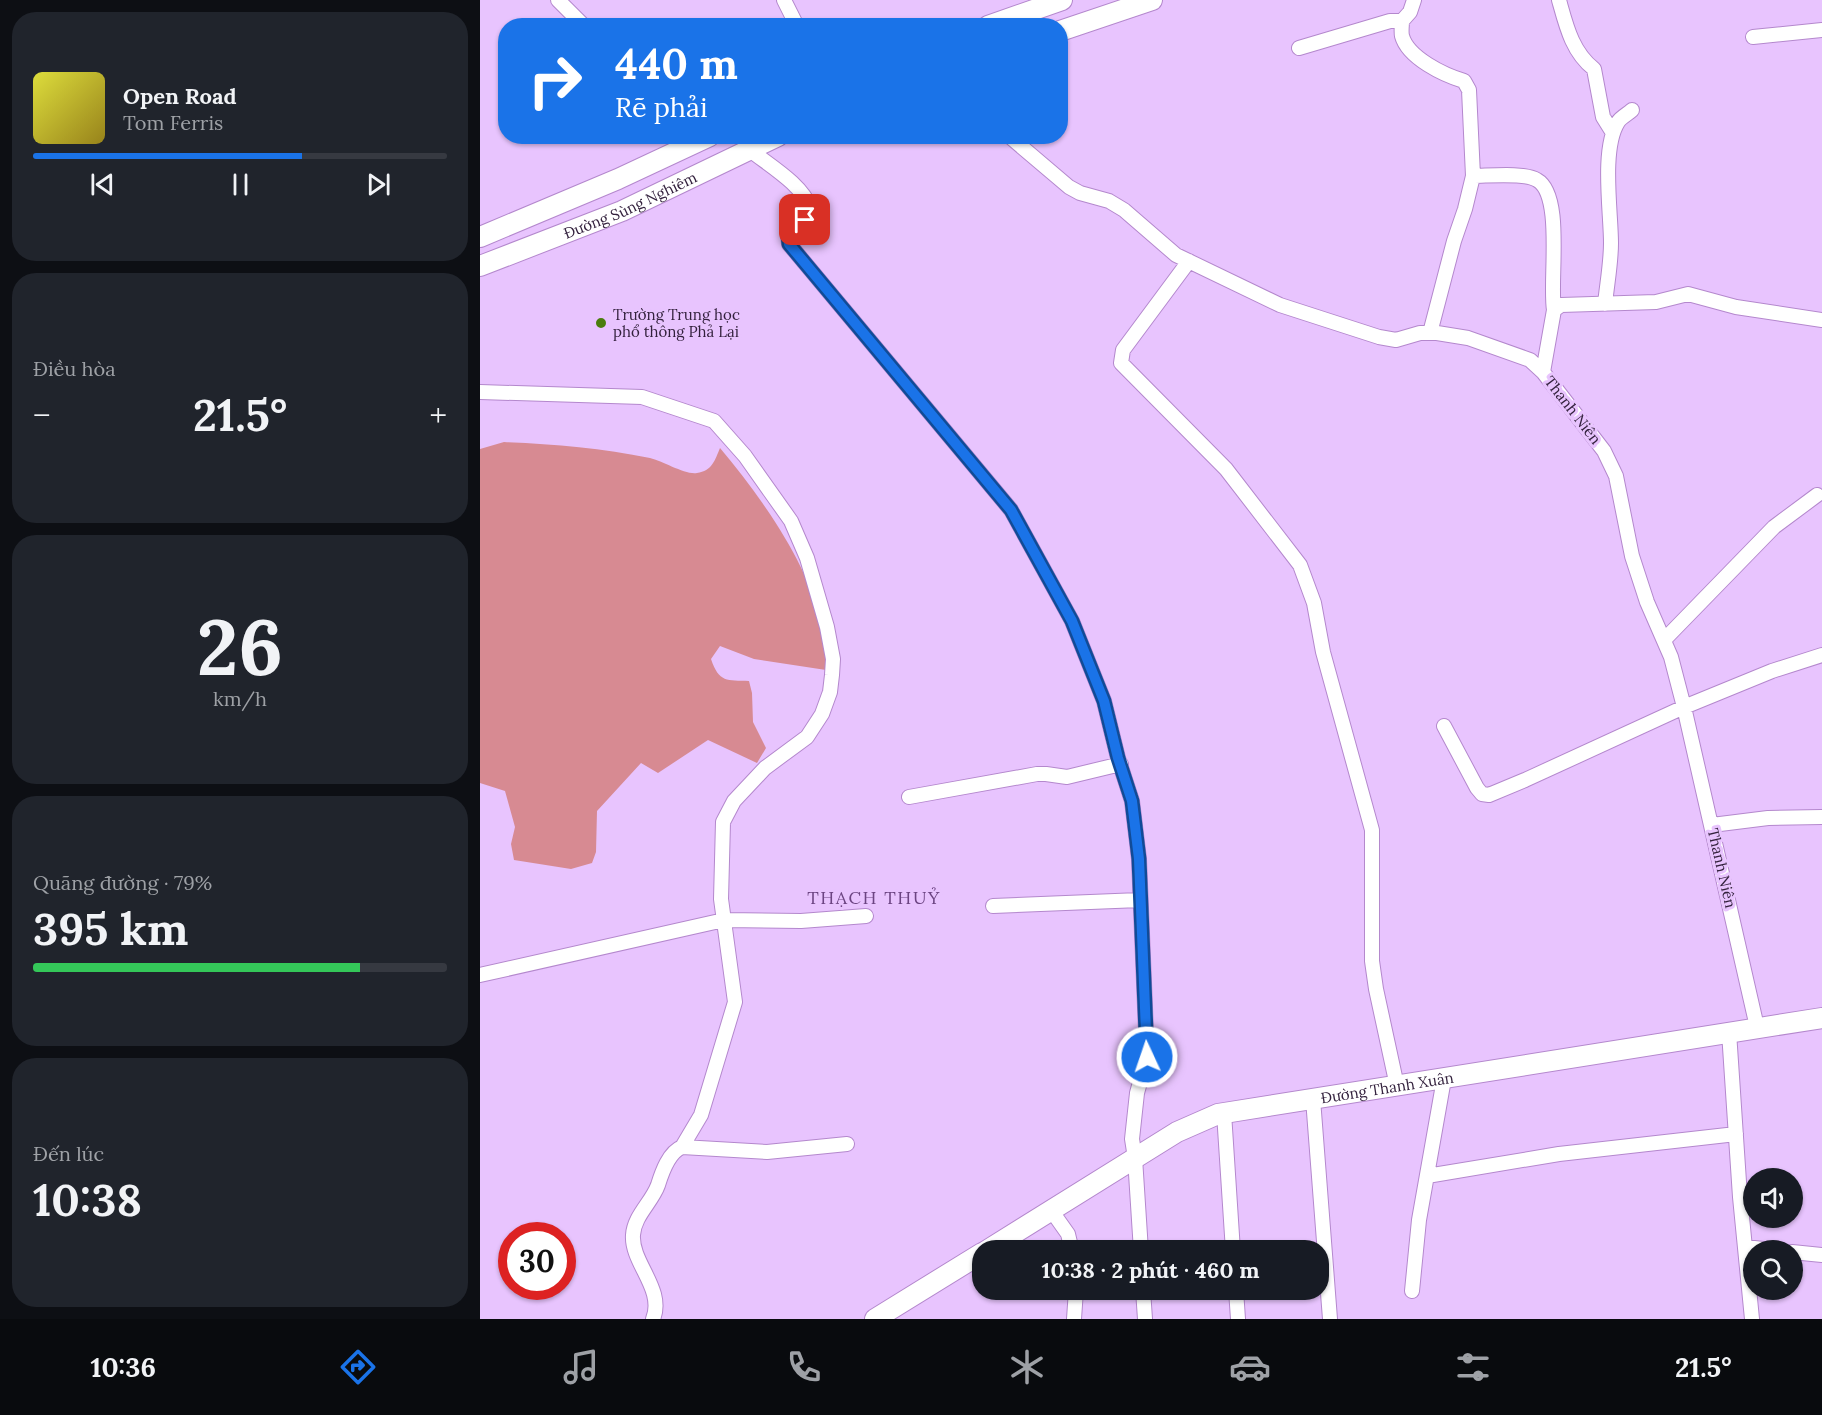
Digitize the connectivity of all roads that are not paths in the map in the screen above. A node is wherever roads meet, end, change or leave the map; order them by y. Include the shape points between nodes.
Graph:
1 (558, 0) edge
2 (784, 0) edge
3 (1062, 0) edge
4 (1152, 0) edge
5 (1414, 0) edge
6 (1559, 0) edge
7 (576, 18) edge
8 (793, 18) edge
9 (1011, 18) edge
10 (1402, 21) junction
11 (1068, 28) edge
12 (1822, 30) edge
13 (1754, 37) dead end
14 (1299, 48) dead end
15 (1632, 110) dead end
16 (1614, 133) junction
17 (693, 144) edge
18 (762, 144) edge
19 (1018, 144) edge
20 (750, 150) junction
21 (1473, 176) junction
22 (480, 237) edge
23 (1189, 261) junction
24 (480, 266) edge
25 (1605, 304) junction
26 (1554, 309) junction
27 (1822, 320) edge
28 (1430, 333) junction
29 (1543, 372) junction
30 (480, 392) edge
31 (1817, 495) dead end
32 (1664, 639) junction
33 (1822, 655) edge
34 (1684, 707) junction
35 (1444, 726) dead end
36 (1120, 765) junction
37 (909, 797) dead end
38 (1822, 816) edge
39 (1712, 825) junction
40 (1140, 900) junction
41 (993, 906) dead end
42 (866, 916) dead end
43 (724, 920) junction
44 (480, 975) edge
45 (1822, 1018) edge
46 (1757, 1027) junction
47 (1730, 1032) junction
48 (1444, 1079) junction
49 (1397, 1086) junction
50 (1313, 1099) junction
51 (1224, 1113) junction
52 (1736, 1134) junction
53 (847, 1144) dead end
54 (682, 1147) junction
55 (1135, 1158) junction
56 (1427, 1176) junction
57 (1051, 1210) junction
58 (1003, 1240) edge
59 (1069, 1240) edge
60 (1140, 1240) edge
61 (1232, 1240) edge
62 (1744, 1240) edge
63 (1803, 1253) edge
64 (1822, 1255) edge
65 (972, 1259) edge
66 (1412, 1291) dead end
67 (1075, 1300) edge
68 (1144, 1300) edge
69 (1237, 1300) edge
70 (1750, 1300) edge
71 (653, 1319) edge
72 (875, 1319) edge
73 (1074, 1319) edge
74 (1145, 1319) edge
75 (1238, 1319) edge
76 (1330, 1319) edge
77 (1752, 1319) edge

1 - 7 street
2 - 8 street
3 - 9 street
4 - 11 street
5 - 10 street
6 - 16 street via 1567,31 1584,61 1594,69 1603,117
10 - 14 street via 1390,21
10 - 21 street via 1402,37 1412,52 1429,66 1464,81 1468,90
12 - 13 street
15 - 16 street via 1619,120
16 - 25 street
17 - 22 street, Đường Sùng Nghiêm
18 - 20 street, Đường Sùng Nghiêm
19 - 23 street, Thanh Niên via 1069,187 1124,210 1176,255
20 - 24 street, Đường Sùng Nghiêm via 622,211
20 - 36 street via 808,201 811,209 788,235 789,244 1011,510 1072,621 1104,701
21 - 26 street via 1536,179 1544,187 1555,236 1551,297
21 - 28 street
23 - 28 street, Thanh Niên via 1280,305 1379,337 1396,340
23 - 49 street via 1123,350 1120,363 1226,469 1300,565 1314,603 1323,652 1372,830 1372,961
25 - 26 street via 1561,305
25 - 27 street via 1656,302 1688,294 1736,307
26 - 29 street
28 - 29 street, Thanh Niên via 1468,338 1530,360
29 - 32 street, Thanh Niên via 1605,451 1616,476 1632,556
30 - 43 street via 642,397 714,422 745,456 791,521 828,627 833,659 830,692 807,737 765,768 734,801 723,822
31 - 32 street via 1774,527
32 - 34 street, Thanh Niên
33 - 34 street
34 - 35 street via 1490,795 1477,788
34 - 39 street, Thanh Niên
36 - 37 street via 1067,777 1037,774
36 - 40 street via 1132,801
38 - 39 street
39 - 46 street, Thanh Niên
40 - 41 street
40 - 55 street via 1147,1057 1137,1093 1132,1139
42 - 43 street via 801,921
43 - 44 street
43 - 54 street via 735,1002 701,1115
45 - 46 street, Đường Thanh Xuân
46 - 47 street, Đường Thanh Xuân
47 - 48 street, Đường Thanh Xuân
47 - 52 street
48 - 49 street, Đường Thanh Xuân
48 - 56 street
49 - 50 street, Đường Thanh Xuân
50 - 51 street, Đường Thanh Xuân
50 - 76 street
51 - 55 street, Đường Thanh Xuân via 1177,1132
51 - 61 street
52 - 56 street via 1559,1154
52 - 62 street
53 - 54 street via 767,1152
54 - 71 street via 671,1157 633,1234 637,1255 653,1292
55 - 57 street, Đường Thanh Xuân
55 - 60 street
56 - 66 street
57 - 58 street, Đường Thanh Xuân
57 - 59 street
63 - 64 street
65 - 72 street, Đường Thanh Xuân
67 - 73 street
68 - 74 street
69 - 75 street
70 - 77 street

